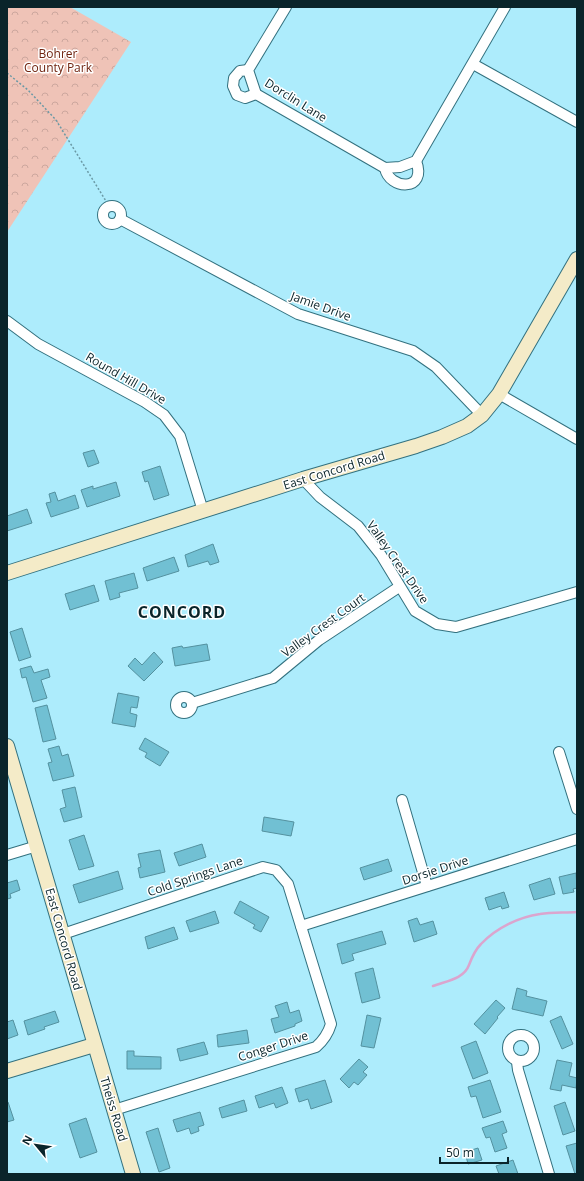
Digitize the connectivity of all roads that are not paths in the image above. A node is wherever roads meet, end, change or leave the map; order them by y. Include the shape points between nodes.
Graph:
1 (286, 7) edge
2 (504, 7) edge
3 (473, 64) junction
4 (248, 70) junction
5 (256, 94) junction
6 (577, 122) edge
7 (416, 162) junction
8 (385, 168) junction
9 (120, 219) junction
10 (577, 259) edge
11 (7, 321) edge
12 (499, 394) junction
13 (482, 415) junction
14 (577, 439) edge
15 (303, 479) junction
16 (203, 511) junction
17 (7, 573) edge
18 (399, 587) junction
19 (577, 592) edge
20 (192, 703) dead end
21 (7, 746) edge
22 (559, 752) dead end
23 (402, 800) dead end
24 (577, 809) edge
25 (577, 839) edge
26 (37, 846) junction
27 (7, 855) edge
28 (427, 886) junction
29 (301, 926) junction
30 (63, 934) junction
31 (94, 1045) junction
32 (517, 1062) dead end
33 (7, 1071) edge
34 (114, 1110) junction
35 (133, 1174) edge
36 (549, 1174) edge

1 - 4 street
2 - 3 street, Dorclin Lane
3 - 6 street
3 - 7 street, Dorclin Lane
4 - 5 street, Dorclin Lane
4 - 5 street via 240,71 234,78 233,86 237,95 245,98
5 - 8 street, Dorclin Lane
7 - 8 street
7 - 8 street, Dorclin Lane via 418,176 411,184 405,185 392,180
9 - 9 street via 109,224 104,221 102,212 109,206 115,206 121,213
9 - 13 street, Jamie Drive via 298,314 413,351 436,367
10 - 12 street, East Concord Road
11 - 16 street, Round Hill Drive via 38,344 164,415 180,436
12 - 13 street, East Concord Road
12 - 14 street
13 - 15 street, East Concord Road via 467,426 442,437
15 - 16 street, East Concord Road
15 - 18 street, Valley Crest Drive via 320,497 358,526 381,556
16 - 17 street, East Concord Road
18 - 19 street, Valley Crest Drive via 415,611 437,624 456,627
18 - 20 street, Valley Crest Court via 319,640 273,678
21 - 26 street, East Concord Road
22 - 24 street
23 - 28 street
25 - 28 street, Dorsie Drive
26 - 27 street
26 - 30 street, East Concord Road
28 - 29 street, Dorsie Drive
29 - 30 street, Cold Springs Lane via 288,884 276,870 263,867
29 - 34 street, Conger Drive via 331,1024 324,1040 316,1047
30 - 31 street, East Concord Road
31 - 33 street
31 - 34 street, Theiss Road
32 - 36 street
34 - 35 street, Theiss Road

